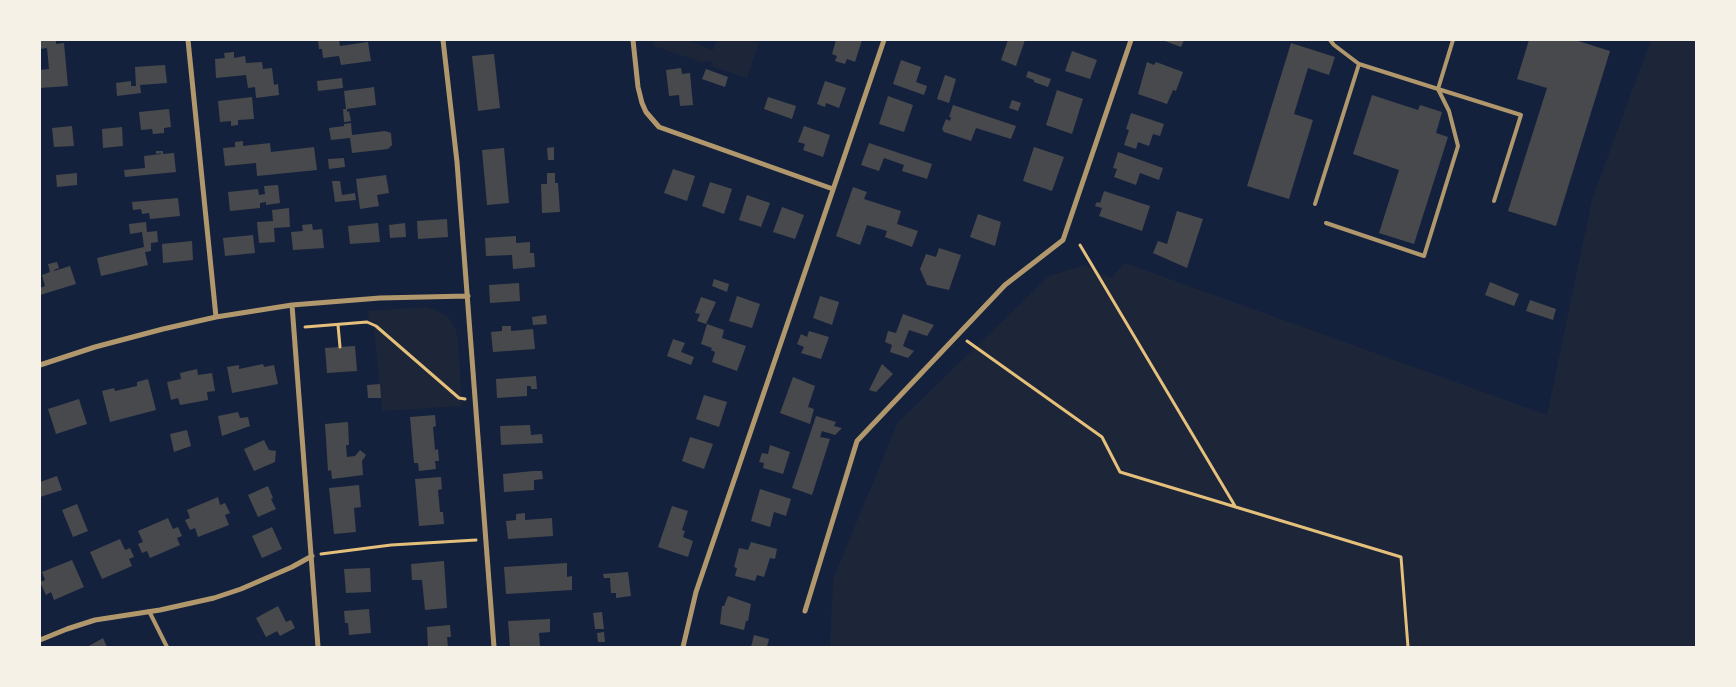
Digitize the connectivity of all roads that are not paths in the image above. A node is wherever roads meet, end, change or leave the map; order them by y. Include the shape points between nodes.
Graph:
1 (188, 40) edge
2 (443, 40) edge
3 (634, 40) edge
4 (884, 40) edge
5 (1131, 40) edge
6 (1330, 40) edge
7 (1453, 40) edge
8 (1359, 64) junction
9 (1438, 89) junction
10 (833, 188) junction
11 (1494, 202) dead end
12 (1315, 204) dead end
13 (1326, 223) dead end
14 (468, 296) junction
15 (292, 306) junction
16 (216, 317) junction
17 (40, 365) edge
18 (312, 556) junction
19 (805, 611) dead end
20 (149, 612) junction
21 (40, 640) edge
22 (168, 647) edge
23 (318, 647) edge
24 (494, 647) edge
25 (682, 647) edge

1 - 16 street
2 - 14 street
3 - 10 street via 642,103 658,127
4 - 10 street
5 - 19 street via 1063,240 1005,284 857,442
6 - 8 lane
7 - 9 lane
8 - 9 lane
8 - 12 lane
9 - 11 lane via 1521,115
9 - 13 lane via 1449,111 1458,146 1424,256
10 - 25 street via 696,592
14 - 15 street via 380,298
14 - 24 street
15 - 16 street
15 - 18 street
16 - 17 street via 95,347
18 - 20 street via 241,589
18 - 23 street
20 - 21 street via 95,620
20 - 22 lane

